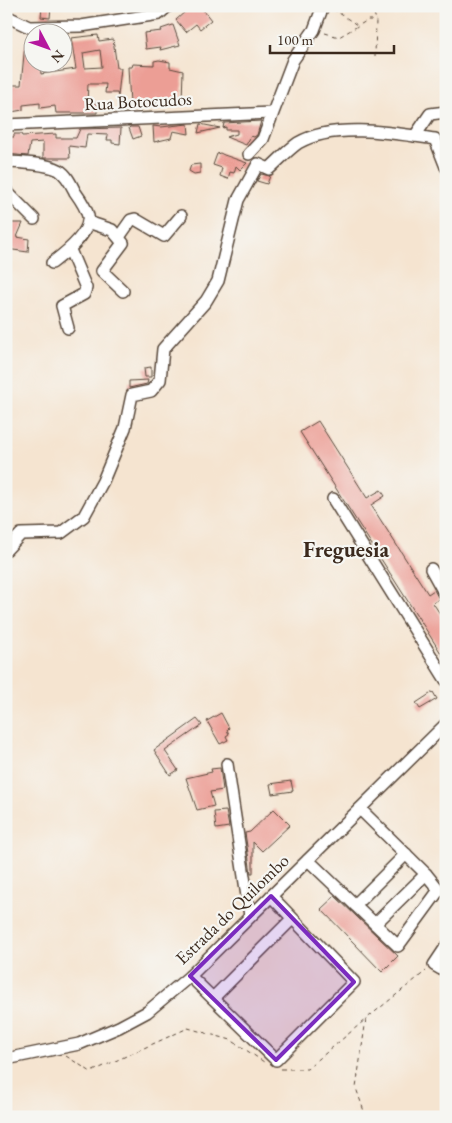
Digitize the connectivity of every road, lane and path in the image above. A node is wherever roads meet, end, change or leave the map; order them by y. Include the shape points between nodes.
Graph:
1 (168, 6) edge
2 (324, 6) edge
3 (330, 6) edge
4 (372, 6) edge
5 (6, 16) edge
6 (376, 20) junction
7 (357, 26) junction
8 (314, 30) junction
9 (375, 56) dead end
10 (446, 112) edge
11 (272, 113) junction
12 (6, 124) edge
13 (415, 136) junction
14 (249, 154) dead end
15 (6, 162) edge
16 (446, 167) edge
17 (6, 191) edge
18 (181, 216) dead end
19 (34, 219) dead end
20 (88, 222) junction
21 (119, 237) junction
22 (70, 250) junction
23 (52, 263) dead end
24 (123, 291) dead end
25 (68, 328) dead end
26 (333, 498) dead end
27 (6, 550) edge
28 (430, 569) dead end
29 (446, 596) edge
30 (446, 680) edge
31 (446, 724) edge
32 (226, 764) dead end
33 (360, 809) junction
34 (406, 854) junction
35 (308, 860) junction
36 (426, 874) junction
37 (439, 890) junction
38 (271, 896) junction
39 (446, 900) edge
40 (355, 906) junction
41 (250, 916) junction
42 (292, 918) junction
43 (375, 924) junction
44 (446, 947) edge
45 (434, 964) junction
46 (446, 972) edge
47 (190, 976) junction
48 (213, 998) junction
49 (366, 1019) junction
50 (54, 1049) junction
51 (6, 1059) edge
52 (267, 1064) dead end
53 (274, 1069) dead end
54 (366, 1117) edge

1 - 5 street via 159,14 81,26 29,27
2 - 8 street
3 - 7 path
4 - 6 path
6 - 7 path
6 - 9 path
7 - 8 path via 339,37
8 - 11 street via 293,60
10 - 13 street via 430,114
11 - 12 street, Rua Botocudos
11 - 14 street via 263,139
13 - 16 street via 435,139
13 - 27 street via 365,131 321,135 298,143 269,169 258,164 238,200 218,281 206,301 163,349 160,380 151,390 132,395 125,428 84,516 61,532 21,534
15 - 20 street via 58,169 64,173 85,207
17 - 19 street
18 - 21 street via 164,236 135,218
20 - 21 street via 104,226
20 - 22 street
21 - 24 street via 122,246 102,271
22 - 23 street
22 - 25 street via 86,288 84,294 62,306
26 - 30 street
28 - 29 street
31 - 33 street, Estrada do Quilombo
32 - 41 street
33 - 34 street
33 - 35 street, Estrada do Quilombo
34 - 36 street
34 - 40 street
35 - 38 street, Estrada do Quilombo
35 - 40 street
36 - 37 street
36 - 43 street
37 - 39 street
37 - 43 street via 398,946
38 - 41 street, Estrada do Quilombo
38 - 42 street
40 - 43 street
41 - 47 street, Estrada do Quilombo
42 - 48 street
42 - 48 street via 354,982 276,1060
44 - 45 street
45 - 46 street
45 - 49 path
47 - 48 street
47 - 50 street, Estrada do Quilombo via 147,1012 79,1044
49 - 53 path via 307,1069
49 - 54 path via 356,1088
50 - 51 street, Estrada do Quilombo
50 - 52 path via 91,1072 188,1028 231,1040

